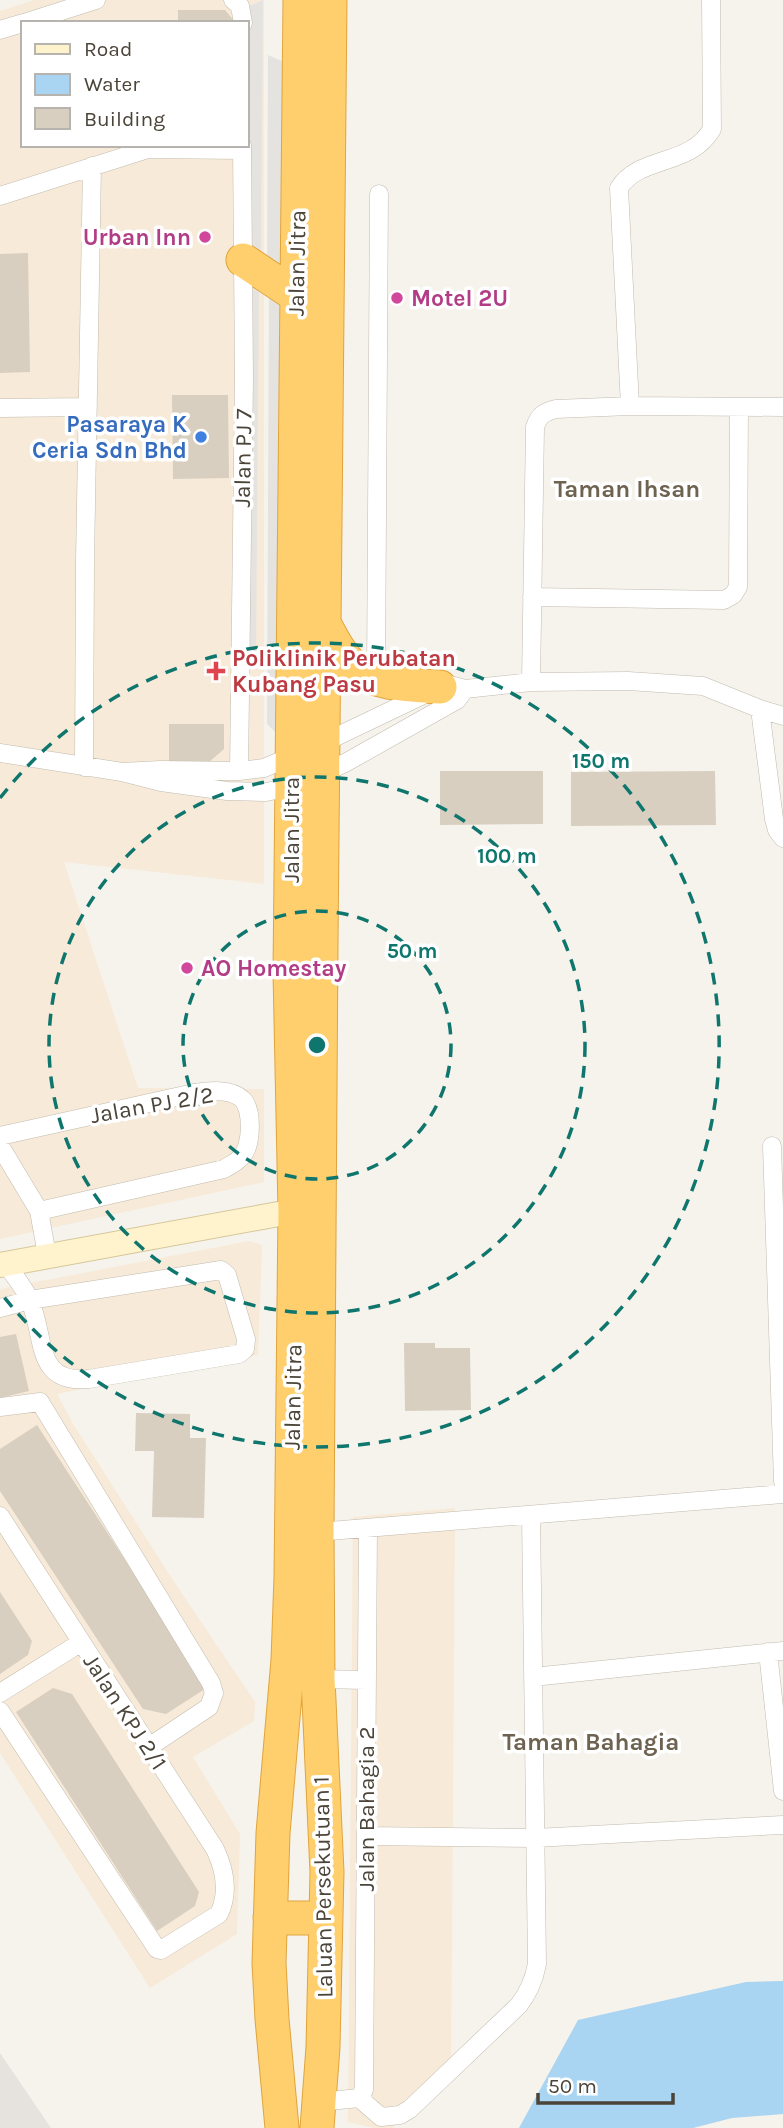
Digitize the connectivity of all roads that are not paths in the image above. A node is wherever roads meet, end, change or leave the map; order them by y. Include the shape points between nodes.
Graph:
1 (96, 0) edge
2 (233, 0) edge
3 (300, 0) edge
4 (330, 0) edge
5 (710, 0) edge
6 (29, 21) edge
7 (243, 21) edge
8 (21, 24) edge
9 (0, 30) edge
10 (242, 147) edge
11 (92, 166) junction
12 (379, 194) dead end
13 (0, 196) edge
14 (243, 260) junction
15 (297, 296) junction
16 (631, 406) junction
17 (88, 407) junction
18 (738, 407) junction
19 (783, 407) edge
20 (0, 408) edge
21 (532, 597) junction
22 (325, 625) junction
23 (376, 678) junction
24 (531, 682) junction
25 (453, 688) junction
26 (760, 709) junction
27 (783, 716) edge
28 (0, 753) edge
29 (323, 758) junction
30 (84, 767) junction
31 (239, 771) junction
32 (122, 772) junction
33 (291, 772) junction
34 (783, 838) edge
35 (0, 1136) edge
36 (0, 1146) edge
37 (772, 1146) dead end
38 (39, 1211) junction
39 (295, 1211) junction
40 (47, 1255) junction
41 (3, 1264) edge
42 (30, 1300) junction
43 (0, 1308) edge
44 (0, 1407) edge
45 (783, 1482) edge
46 (783, 1494) edge
47 (531, 1515) junction
48 (0, 1516) edge
49 (368, 1528) junction
50 (317, 1532) junction
51 (80, 1643) junction
52 (318, 1646) joint
53 (775, 1652) edge
54 (288, 1660) joint
55 (533, 1677) junction
56 (318, 1679) junction
57 (367, 1680) junction
58 (777, 1684) edge
59 (0, 1693) edge
60 (0, 1711) edge
61 (149, 1747) junction
62 (783, 1791) edge
63 (783, 1825) edge
64 (366, 1836) junction
65 (535, 1838) junction
66 (270, 1918) junction
67 (326, 1918) junction
68 (362, 2094) junction
69 (318, 2115) edge
70 (282, 2128) edge

1 - 6 street
2 - 7 street via 240,6
3 - 15 highway, Jalan Jitra
4 - 22 highway, Jalan Jitra
5 - 16 street via 712,129 696,147 636,170 620,188
8 - 9 street
10 - 11 street via 148,149
10 - 14 street, Jalan PJ 7
11 - 13 street
11 - 17 street
12 - 23 street
14 - 15 highway
14 - 31 street, Jalan PJ 7
15 - 33 highway, Jalan Jitra
16 - 18 street
16 - 21 street via 556,409 538,419
17 - 20 street
17 - 30 street
18 - 19 street
18 - 21 street via 738,587 733,595 724,600
21 - 24 street
22 - 23 highway via 354,668
22 - 29 highway, Jalan Jitra
23 - 25 highway
24 - 25 street
24 - 26 street via 703,686
25 - 29 street
25 - 29 street via 457,700
26 - 27 street
26 - 34 street via 774,819
28 - 30 street
29 - 33 street
29 - 33 street
29 - 50 highway, Jalan Jitra
30 - 32 street
31 - 32 street
31 - 33 street
32 - 33 street via 161,782 267,792
33 - 39 highway, Jalan Jitra
35 - 38 street, Jalan PJ 2/2 via 194,1093 224,1092 243,1100 248,1109 250,1138 242,1156 224,1169
36 - 38 street
37 - 45 street
38 - 40 street
39 - 40 main road
39 - 54 highway, Jalan Jitra
40 - 41 main road
41 - 42 street
42 - 42 street via 221,1270 227,1275 245,1349 89,1379 65,1378 48,1366
42 - 43 street
44 - 61 street via 40,1402 211,1683 214,1693 209,1707
46 - 47 street
47 - 49 street
47 - 55 street
48 - 51 street, Jalan KPJ 2/1
49 - 50 street
49 - 57 street, Jalan Bahagia 2
50 - 52 highway, Jalan Jitra
51 - 59 street
51 - 61 street, Jalan KPJ 2/1
52 - 56 highway, Laluan Persekutuan 1
53 - 55 street
53 - 58 street
54 - 66 highway, Laluan Persekutuan 1
55 - 65 street
56 - 57 street
56 - 67 highway, Laluan Persekutuan 1
57 - 64 street, Jalan Bahagia 2
58 - 62 street
60 - 61 street, Jalan KPJ 2/1 via 161,1950 219,1914 226,1893 221,1862
63 - 65 street
64 - 65 street
64 - 68 street, Jalan Bahagia 2
65 - 68 street via 537,1964 528,1993 410,2109 381,2117
66 - 67 highway
66 - 70 highway, Laluan Persekutuan 1 via 272,2019
67 - 69 highway, Laluan Persekutuan 1
68 - 69 street

